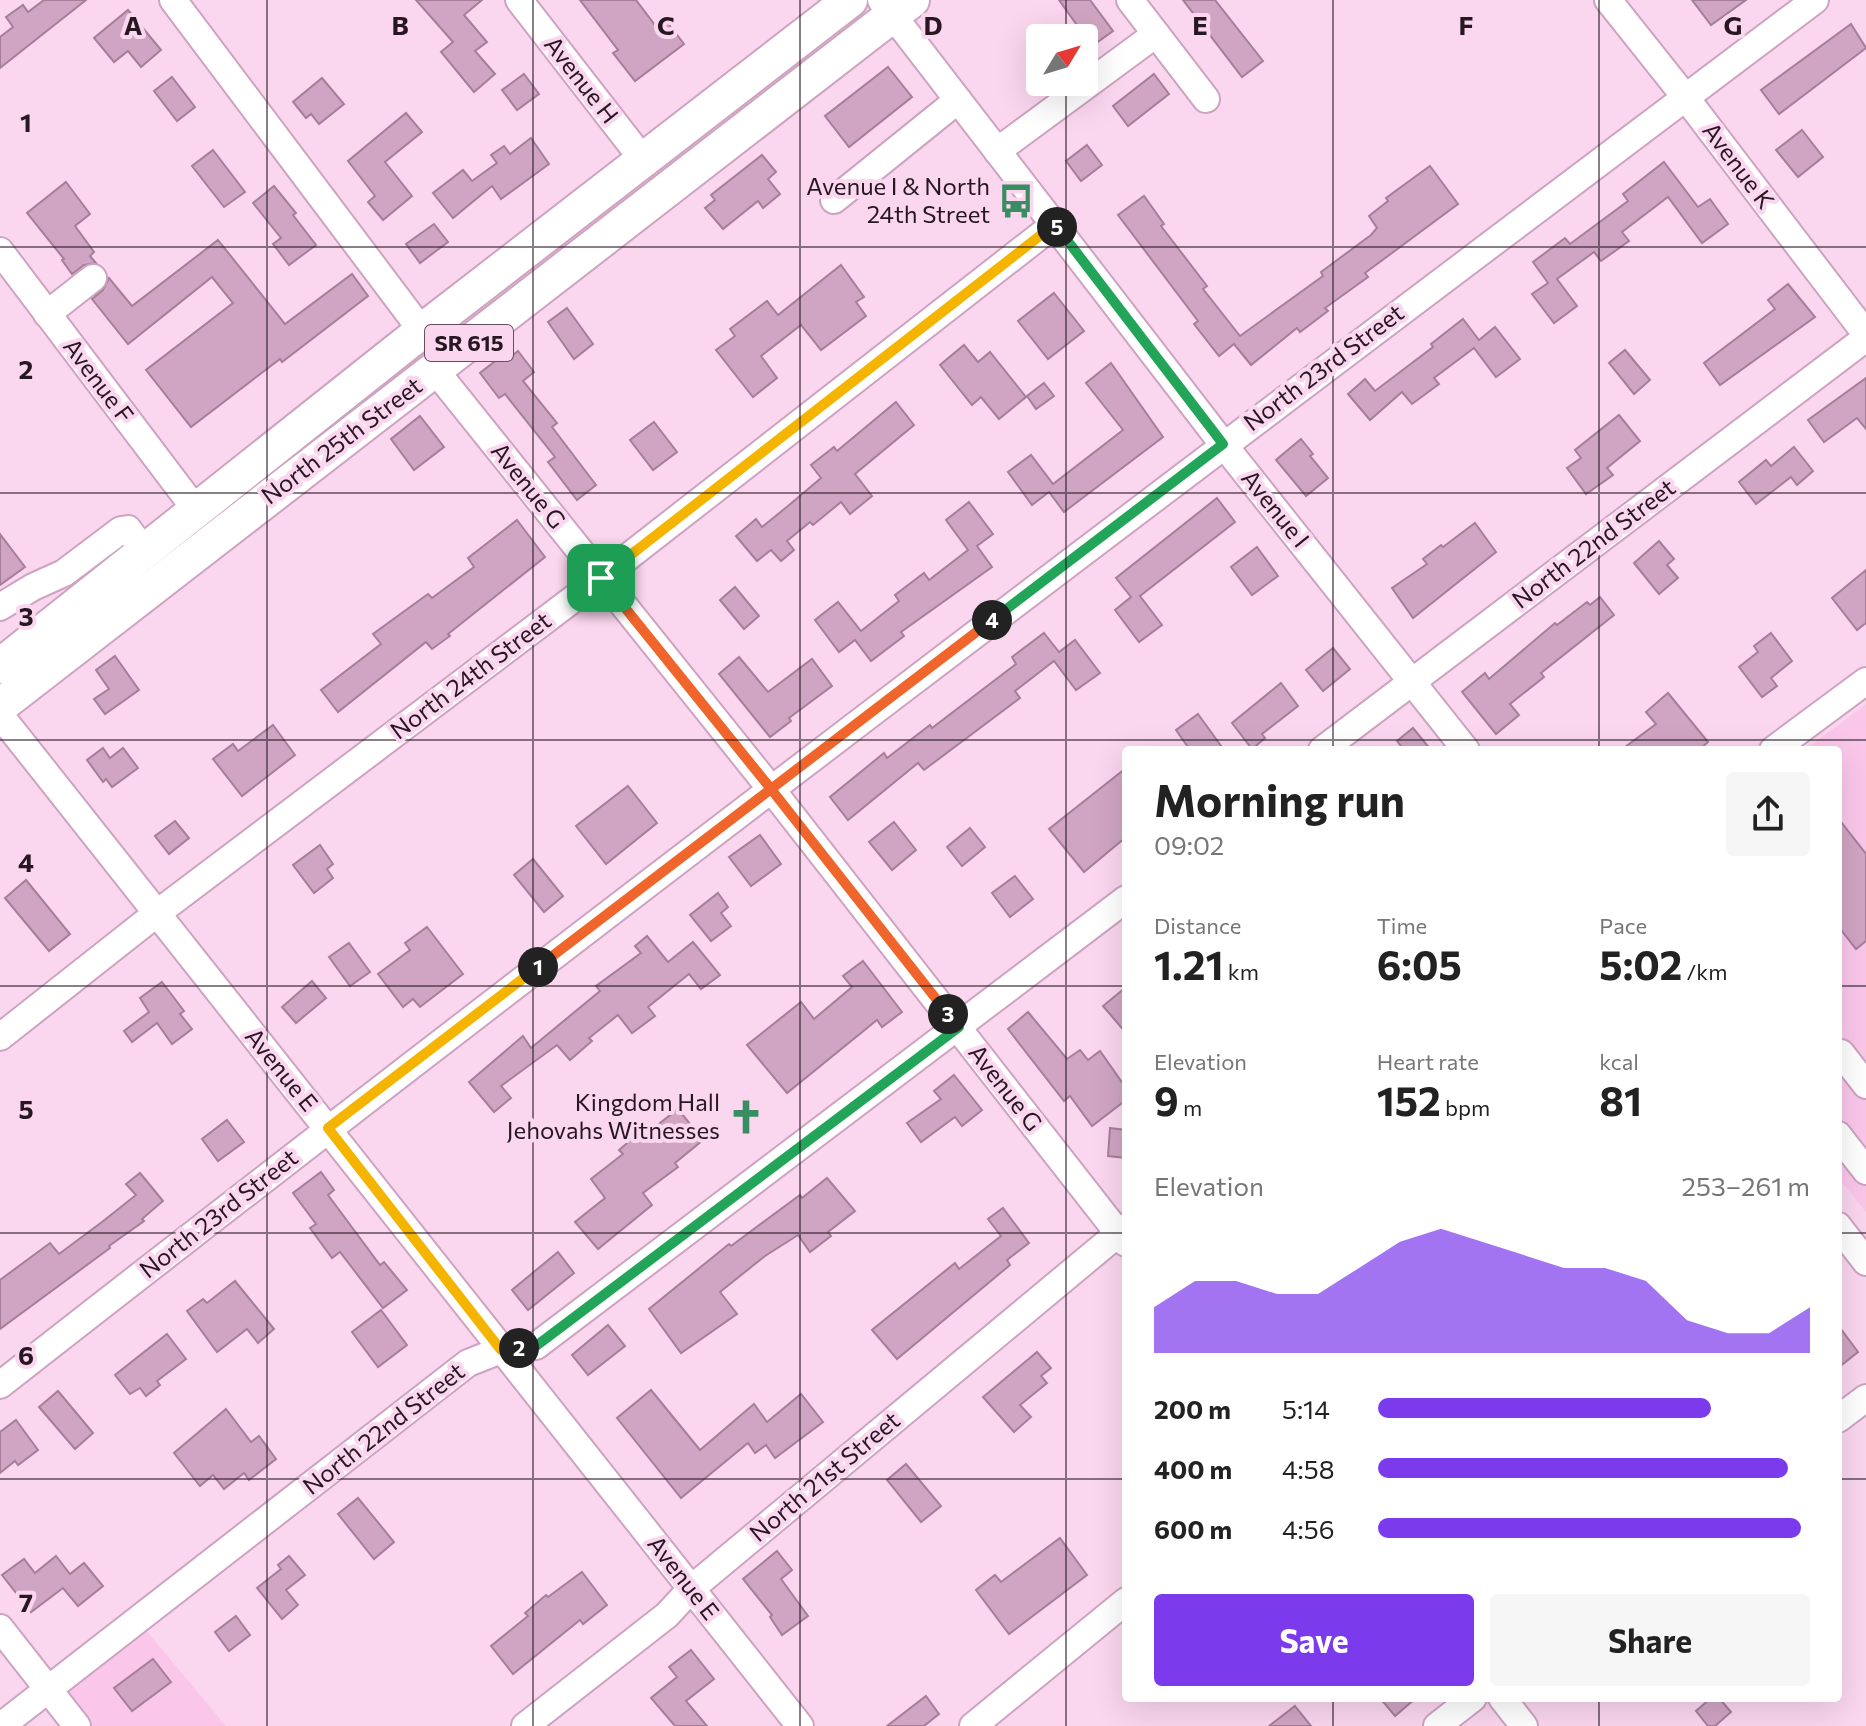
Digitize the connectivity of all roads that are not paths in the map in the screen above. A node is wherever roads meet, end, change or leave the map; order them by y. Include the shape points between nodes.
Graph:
1 (173, 0) edge
2 (519, 0) edge
3 (850, 0) edge
4 (1130, 0) edge
5 (1608, 0) edge
6 (1815, 0) edge
7 (895, 5) edge
8 (1156, 34) junction
9 (1686, 98) junction
10 (1206, 99) dead end
11 (958, 100) junction
12 (997, 151) junction
13 (644, 161) junction
14 (598, 196) junction
15 (834, 200) dead end
16 (1055, 224) junction
17 (0, 251) edge
18 (93, 278) dead end
19 (47, 314) junction
20 (422, 331) junction
21 (1866, 336) edge
22 (435, 370) junction
23 (1223, 444) junction
24 (196, 510) junction
25 (144, 551) junction
26 (601, 578) junction
27 (0, 607) edge
28 (9, 665) edge
29 (1412, 681) junction
30 (1866, 681) edge
31 (0, 706) edge
32 (0, 715) edge
33 (1327, 746) edge
34 (1463, 746) edge
35 (1778, 746) edge
36 (771, 789) junction
37 (1122, 902) edge
38 (156, 914) junction
39 (4, 1025) edge
40 (959, 1027) junction
41 (1842, 1054) edge
42 (1866, 1085) edge
43 (328, 1128) junction
44 (1842, 1140) edge
45 (1866, 1171) edge
46 (1842, 1231) edge
47 (1122, 1234) edge
48 (1122, 1236) edge
49 (1866, 1262) edge
50 (501, 1350) junction
51 (0, 1385) edge
52 (1866, 1398) edge
53 (1842, 1416) edge
54 (692, 1588) junction
55 (1122, 1604) edge
56 (0, 1628) edge
57 (48, 1689) junction
58 (1468, 1702) edge
59 (1505, 1702) edge
60 (1, 1726) edge
61 (77, 1726) edge
62 (525, 1726) edge
63 (800, 1726) edge
64 (973, 1726) edge
65 (1437, 1726) edge
66 (1524, 1726) edge

1 - 20 street
2 - 13 street, Avenue H
3 - 13 main road, North 25th Street / SR 615
4 - 8 street
5 - 9 street, Avenue K
6 - 9 street, North 23rd Street
7 - 11 street, Avenue I
7 - 22 main road, North 25th Street / SR 615
8 - 10 street
8 - 12 street
9 - 21 street, Avenue K
9 - 23 street, North 23rd Street
11 - 12 street, Avenue I
11 - 15 street
12 - 16 street, Avenue I
13 - 14 main road, North 25th Street / SR 615
14 - 20 main road, North 25th Street / SR 615
14 - 22 main road via 585,220 446,330 433,347
16 - 23 street, Avenue I
16 - 26 street, North 24th Street
17 - 19 street, Avenue F
18 - 19 street
19 - 24 street, Avenue F
20 - 24 main road, North 25th Street / SR 615
21 - 29 street, North 22nd Street
22 - 26 street, Avenue G
22 - 28 main road, North 25th Street / SR 615 via 185,560
23 - 29 street, Avenue I
23 - 36 street, North 23rd Street
24 - 25 main road, North 25th Street / SR 615
24 - 28 main road via 193,524 181,537 62,634
25 - 27 street via 128,529 121,530 64,573
25 - 28 main road, North 25th Street / SR 615
26 - 36 street, Avenue G
26 - 38 street, North 24th Street
28 - 31 main road, North 25th Street / SR 615
29 - 33 street, North 22nd Street
29 - 34 street, Avenue I
30 - 35 street
32 - 38 street, Avenue E
36 - 40 street, Avenue G
36 - 43 street, North 23rd Street
37 - 40 street, North 22nd Street
38 - 39 street, North 24th Street
38 - 43 street, Avenue E
40 - 47 street, Avenue G
40 - 50 street, North 22nd Street via 536,1346
41 - 42 street
43 - 50 street, Avenue E
43 - 51 street, North 23rd Street
44 - 45 street
46 - 49 street
48 - 54 street, North 21st Street
50 - 54 street, Avenue E
50 - 57 street, North 22nd Street via 468,1363
52 - 53 street
54 - 62 street, North 21st Street via 667,1615
54 - 63 street, Avenue E
55 - 64 street
56 - 57 street
57 - 60 street, North 22nd Street
57 - 61 street
58 - 65 street
59 - 66 street

